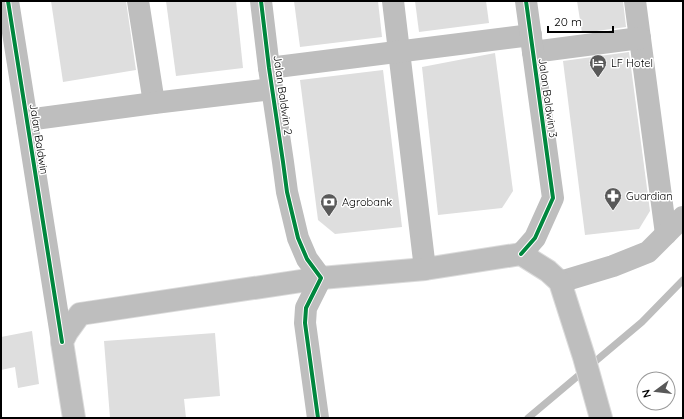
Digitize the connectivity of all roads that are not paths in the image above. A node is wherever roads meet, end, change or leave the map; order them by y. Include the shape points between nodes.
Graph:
1 (8, 1) edge
2 (138, 1) edge
3 (261, 1) edge
4 (393, 1) edge
5 (526, 1) edge
6 (635, 1) edge
7 (640, 38) junction
8 (532, 44) junction
9 (400, 52) junction
10 (271, 78) junction
11 (154, 103) junction
12 (27, 120) junction
13 (683, 217) edge
14 (666, 234) junction
15 (521, 254) junction
16 (424, 269) junction
17 (554, 277) junction
18 (321, 278) junction
19 (52, 279) junction
20 (80, 314) junction
21 (62, 342) junction
22 (74, 418) edge
23 (318, 418) edge
24 (601, 418) edge

1 - 12 main road, Jalan Baldwin
2 - 11 main road
3 - 10 main road, Jalan Baldwin 2
4 - 9 main road
5 - 8 main road, Jalan Baldwin 3
6 - 7 main road
7 - 8 main road
7 - 14 main road
8 - 9 main road
8 - 15 main road, Jalan Baldwin 3 via 553,198 535,238
9 - 10 main road
9 - 16 main road
10 - 11 main road
10 - 18 main road, Jalan Baldwin 2 via 286,192 298,238 307,259
11 - 12 main road
12 - 19 main road, Jalan Baldwin
13 - 14 main road
14 - 17 main road via 648,252 613,266
15 - 16 main road
15 - 17 main road
16 - 18 main road
17 - 24 main road via 584,357
18 - 20 main road
18 - 23 main road via 306,308 304,323
19 - 20 main road via 65,302
19 - 21 main road, Jalan Baldwin
20 - 21 main road
21 - 22 main road

